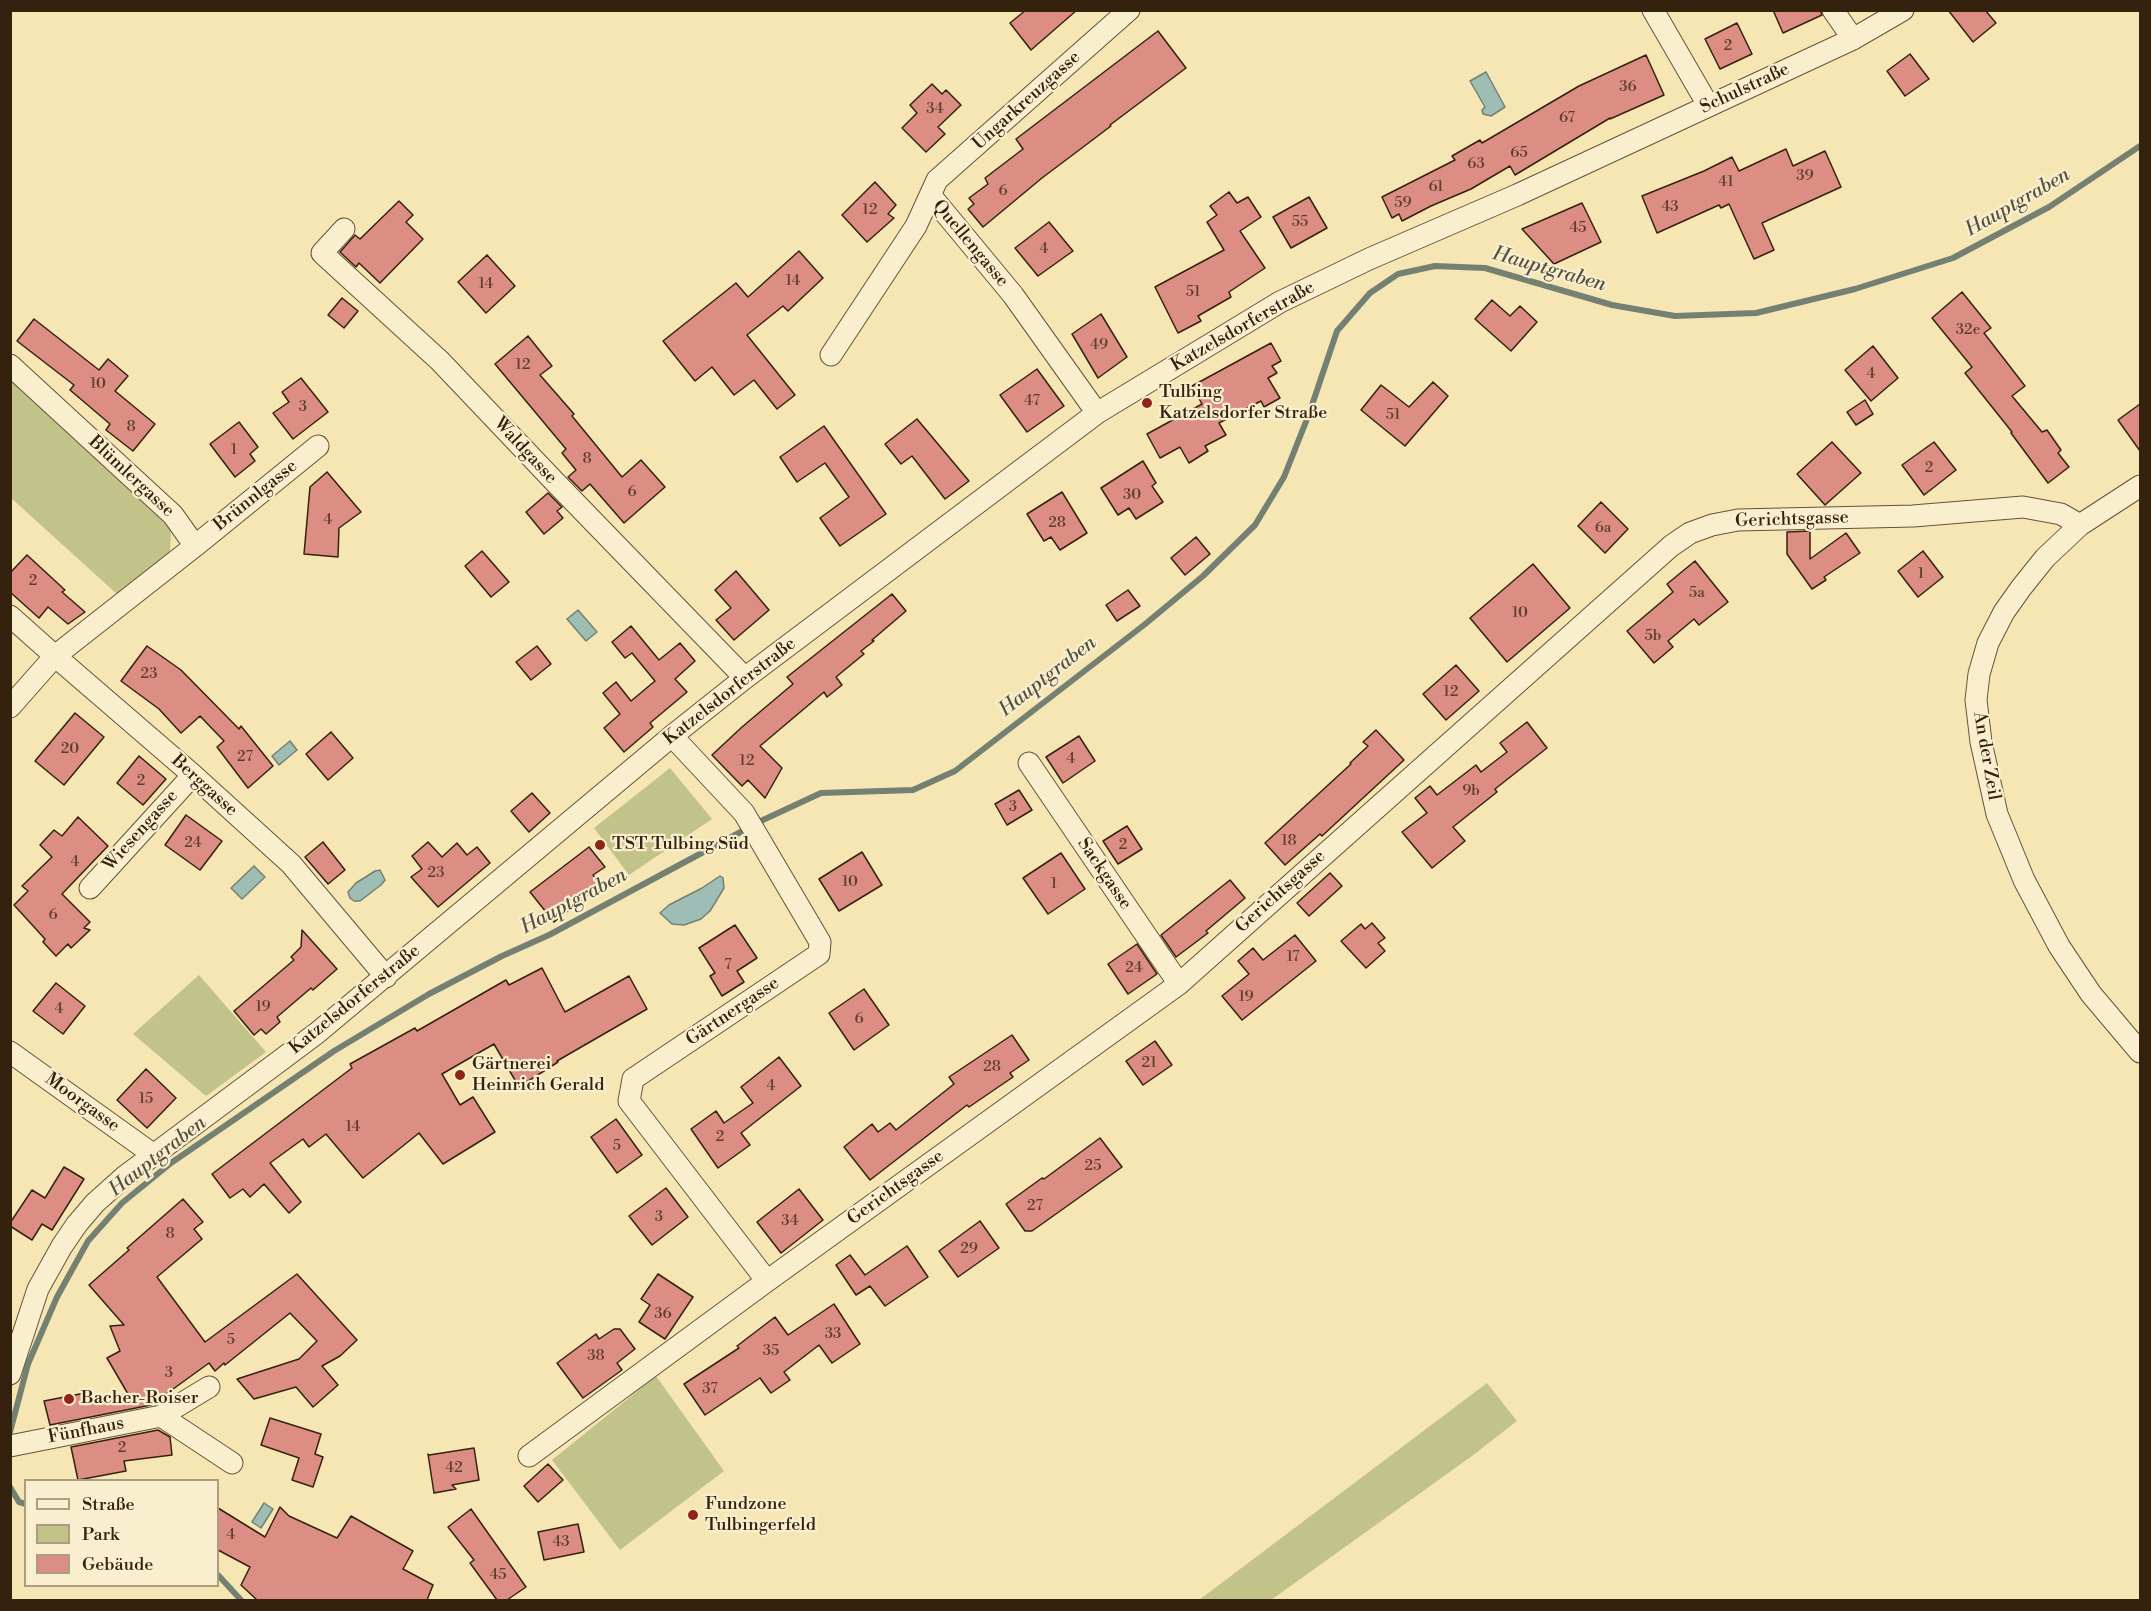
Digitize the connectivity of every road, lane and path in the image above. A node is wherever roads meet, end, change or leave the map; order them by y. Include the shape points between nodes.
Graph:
1 (1129, 10) edge
2 (1653, 10) edge
3 (1833, 10) edge
4 (1903, 10) edge
5 (1853, 39) junction
6 (1708, 105) junction
7 (1584, 163) joint
8 (931, 196) junction
9 (344, 229) dead end
10 (831, 355) dead end
11 (10, 365) edge
12 (1097, 413) junction
13 (318, 446) dead end
14 (2140, 486) edge
15 (2080, 525) junction
16 (195, 546) junction
17 (10, 616) edge
18 (55, 657) junction
19 (745, 678) junction
20 (10, 707) edge
21 (672, 736) junction
22 (1029, 763) dead end
23 (193, 775) junction
24 (90, 888) dead end
25 (386, 976) junction
26 (1179, 984) junction
27 (10, 1052) edge
28 (2140, 1052) edge
29 (154, 1155) junction
30 (767, 1281) junction
31 (10, 1374) edge
32 (209, 1387) dead end
33 (161, 1416) junction
34 (16, 1445) edge
35 (529, 1456) dead end
36 (232, 1463) dead end

1 - 8 street, Ungarkreuzgasse via 937,180
2 - 6 street
3 - 5 street
4 - 5 street, Schulstraße
5 - 6 street, Schulstraße
6 - 7 street, Schulstraße
7 - 12 street, Katzelsdorferstraße via 1280,302
8 - 10 street, Quellengasse via 916,226
8 - 12 street, Quellengasse via 1013,295
9 - 19 street, Waldgasse via 322,253 440,361
11 - 16 street, Blümlergasse via 173,514
12 - 19 street, Katzelsdorferstraße
13 - 16 street, Brünnlgasse
14 - 15 street, An der Zeil
15 - 26 street, Gerichtsgasse via 2061,514 2023,507 1913,516 1738,519 1690,533
15 - 28 street, An der Zeil via 2045,558 1995,630 1976,686 1977,718 1997,814 2024,880 2086,987
16 - 18 street
17 - 18 street, Berggasse
18 - 20 street
18 - 23 street, Berggasse
19 - 21 street, Katzelsdorferstraße
21 - 25 street, Katzelsdorferstraße
21 - 30 street, Gärtnergasse via 744,813 820,942 819,954 633,1079 629,1101
22 - 26 street, Sackgasse
23 - 24 street, Wiesengasse
23 - 25 street, Berggasse via 291,864
25 - 29 street, Katzelsdorferstraße
26 - 30 street, Gerichtsgasse
27 - 29 street, Moorgasse
29 - 31 street, Katzelsdorferstraße via 95,1203 62,1246 38,1289
30 - 35 street, Gerichtsgasse
32 - 33 street, Fünfhaus
33 - 34 street, Fünfhaus
33 - 36 street

